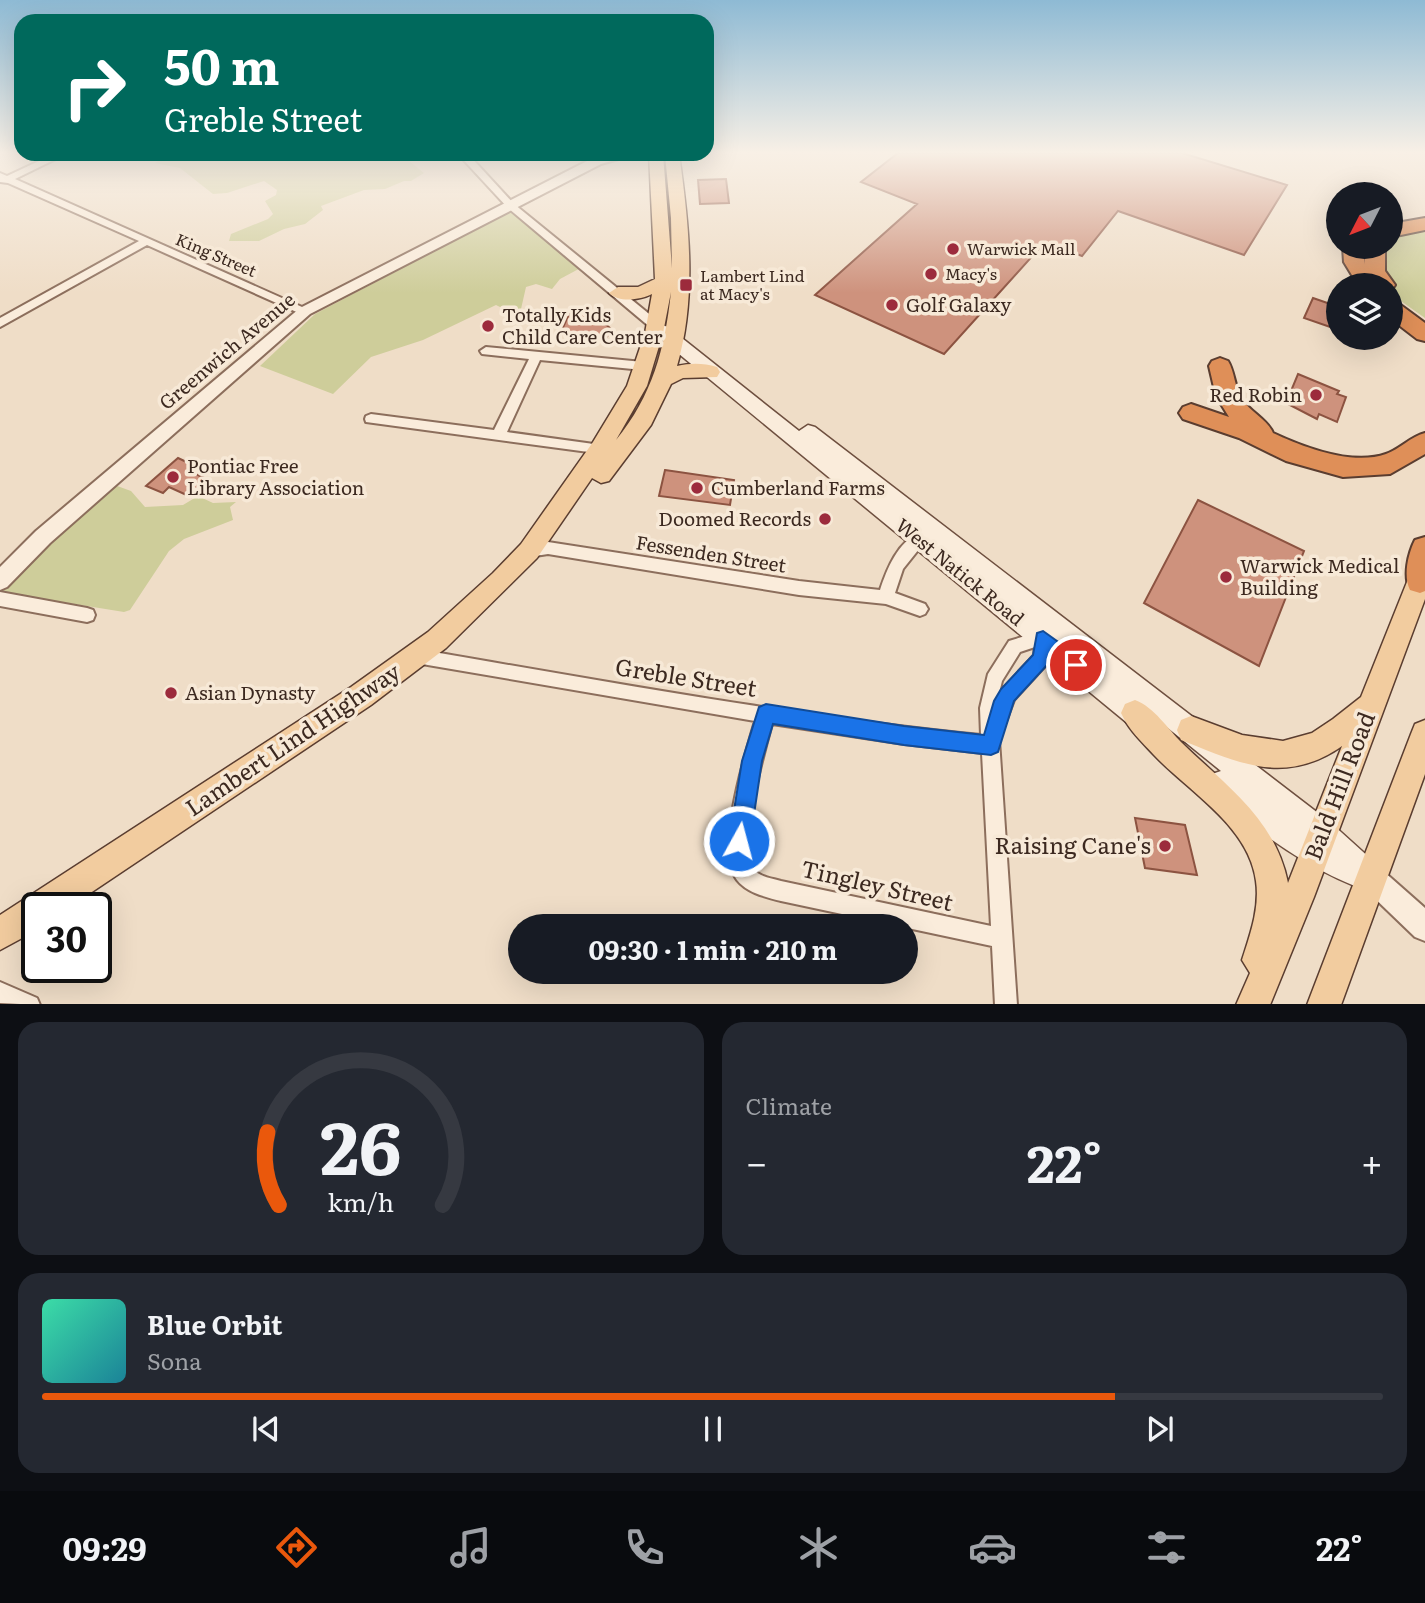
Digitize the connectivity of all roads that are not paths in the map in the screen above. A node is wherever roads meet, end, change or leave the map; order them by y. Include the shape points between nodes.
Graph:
1 (50, 200) edge
2 (505, 200) edge
3 (523, 200) edge
4 (659, 200) edge
5 (675, 200) edge
6 (511, 206) junction
7 (1425, 213) edge
8 (1404, 217) edge
9 (1425, 224) edge
10 (1404, 227) edge
11 (145, 242) junction
12 (664, 281) junction
13 (618, 293) junction
14 (1403, 301) edge
15 (304, 311) junction
16 (1403, 317) edge
17 (1425, 317) edge
18 (0, 323) edge
19 (655, 325) junction
20 (1425, 334) edge
21 (675, 338) junction
22 (486, 351) dead end
23 (536, 356) junction
24 (643, 366) junction
25 (1220, 366) dead end
26 (710, 372) junction
27 (659, 383) junction
28 (1191, 413) dead end
29 (371, 419) dead end
30 (498, 436) junction
31 (1425, 442) edge
32 (596, 448) dead end
33 (1295, 454) junction
34 (920, 540) junction
35 (1425, 548) edge
36 (529, 551) junction
37 (1422, 574) edge
38 (0, 581) edge
39 (886, 597) junction
40 (0, 599) edge
41 (920, 609) dead end
42 (87, 615) dead end
43 (1050, 632) junction
44 (416, 656) junction
45 (1373, 701) junction
46 (1135, 713) junction
47 (766, 714) junction
48 (1191, 730) junction
49 (1425, 734) edge
50 (991, 745) junction
51 (1318, 844) junction
52 (1373, 879) junction
53 (64, 892) edge
54 (21, 920) edge
55 (1425, 927) edge
56 (0, 934) edge
57 (1000, 938) junction
58 (0, 992) edge
59 (30, 1004) edge
60 (1006, 1004) edge
61 (1247, 1004) edge
62 (1253, 1004) edge
63 (1324, 1004) edge

1 - 11 street, King Street
2 - 6 street, West Natick Road
3 - 6 street, Greenwich Avenue
4 - 12 main road, Lambert Lind Highway
5 - 21 main road, Lambert Lind Highway via 681,293
6 - 13 street, West Natick Road
6 - 15 street, Greenwich Avenue
7 - 8 highway
9 - 10 highway
11 - 15 street, King Street
11 - 18 street
12 - 13 main road via 641,293
12 - 19 main road, Lambert Lind Highway
13 - 19 street, West Natick Road
14 - 17 highway
15 - 38 street, Greenwich Avenue via 43,537
16 - 20 highway
19 - 21 main road, West Natick Road
19 - 24 main road, Lambert Lind Highway
21 - 26 main road, West Natick Road
21 - 27 main road, Lambert Lind Highway
21 - 43 main road, West Natick Road
22 - 23 street
23 - 24 street
23 - 30 street
24 - 36 main road, Lambert Lind Highway via 637,386 601,448
25 - 33 highway via 1231,404 1253,426
26 - 27 main road via 680,372
26 - 34 main road, West Natick Road
27 - 36 main road, Lambert Lind Highway via 649,411 593,486 561,525
28 - 33 highway
29 - 30 street
30 - 32 street
31 - 33 highway via 1391,464 1375,466 1343,467
34 - 39 street via 901,558
34 - 43 main road, West Natick Road
35 - 37 highway
36 - 39 street, Fessenden Street via 548,548 799,588
36 - 44 main road, Lambert Lind Highway
37 - 45 main road, Bald Hill Road
39 - 41 street, Fessenden Street
40 - 42 street
43 - 46 main road, West Natick Road
43 - 48 main road, West Natick Road
43 - 50 street via 1042,658 1007,695
43 - 50 street via 1016,646 993,678 988,708
44 - 47 street, Greble Street
44 - 53 main road, Lambert Lind Highway
45 - 48 main road via 1343,730 1306,751 1281,758 1238,749
45 - 51 main road, Bald Hill Road
46 - 51 main road, West Natick Road via 1278,829
46 - 61 main road via 1232,808 1266,861 1273,901
47 - 50 street, Greble Street
47 - 57 street, Tingley Street via 752,761 739,841 739,860 746,876 808,896
48 - 51 main road, West Natick Road
49 - 52 main road
50 - 57 street
51 - 52 main road, West Natick Road via 1349,872
51 - 62 main road, Bald Hill Road
52 - 55 street, West Natick Road
52 - 63 main road
54 - 56 main road, Lambert Lind Highway
57 - 60 street
58 - 59 street

